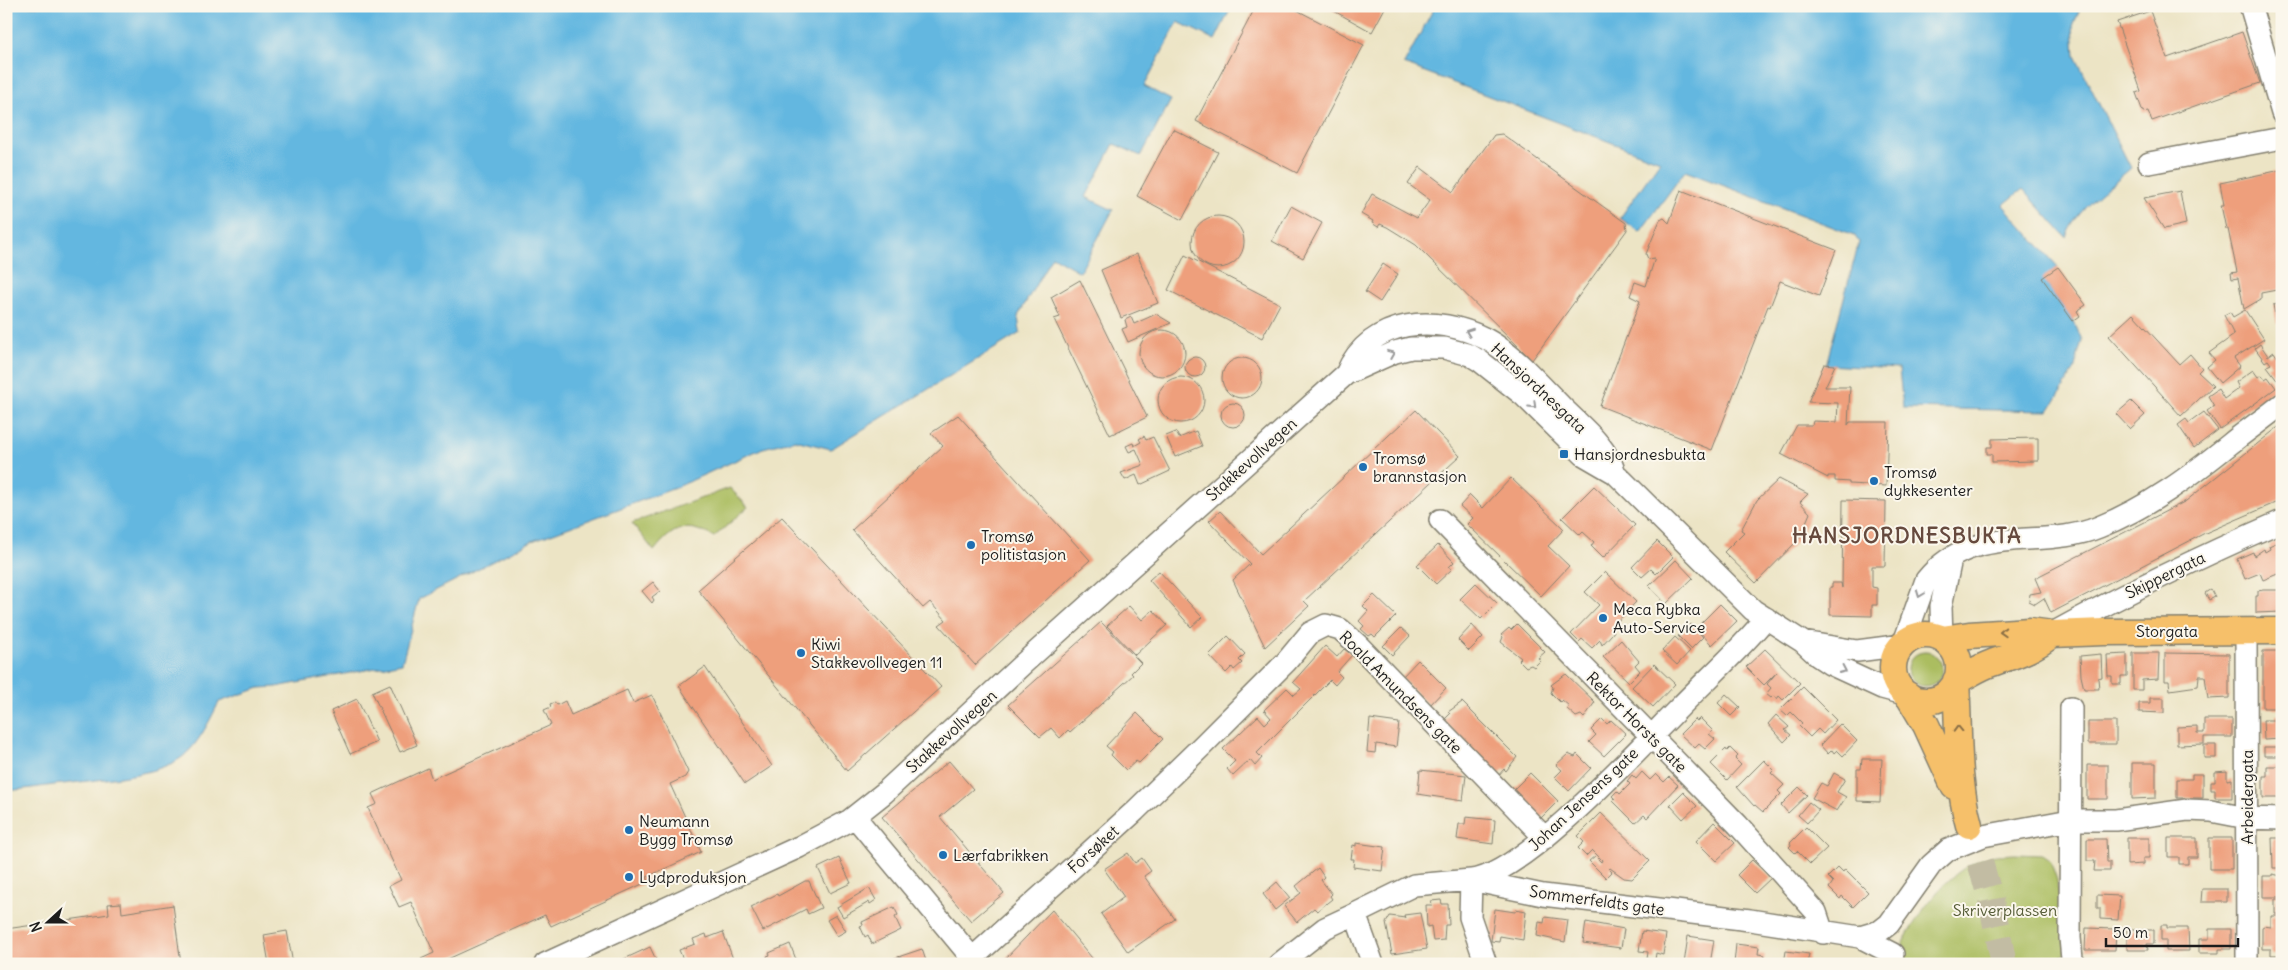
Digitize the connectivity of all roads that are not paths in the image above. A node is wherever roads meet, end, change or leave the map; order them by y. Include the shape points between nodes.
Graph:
1 (2255, 6) edge
2 (2282, 113) edge
3 (2282, 138) edge
4 (2149, 163) dead end
5 (2282, 404) edge
6 (1300, 413) joint
7 (1440, 520) dead end
8 (2282, 521) edge
9 (1951, 558) junction
10 (1766, 618) junction
11 (2246, 631) junction
12 (2282, 631) edge
13 (2052, 634) junction
14 (1942, 639) junction
15 (1803, 642) junction
16 (1903, 644) junction
17 (1956, 681) junction
18 (1908, 695) junction
19 (2071, 708) dead end
20 (1651, 736) junction
21 (1210, 738) joint
22 (855, 817) junction
23 (2247, 818) junction
24 (2282, 819) edge
25 (2070, 820) junction
26 (1545, 838) junction
27 (1471, 880) junction
28 (1355, 914) junction
29 (1823, 933) junction
30 (1860, 937) junction
31 (1893, 954) dead end
32 (972, 962) edge
33 (545, 964) edge
34 (1279, 964) edge
35 (1372, 964) edge
36 (1486, 964) edge
37 (2075, 964) edge
38 (2247, 964) edge

1 - 2 street via 2250,8
3 - 4 street
5 - 9 street via 2166,493 2100,527 2069,536 2004,540
6 - 10 street, Hansjordnesgata via 1346,374 1360,350 1381,333 1403,326 1438,324 1487,340 1525,371 1602,448 1615,473 1678,538 1753,610
6 - 22 street, Stakkevollvegen
7 - 20 street, Rektor Horsts gate
8 - 13 street, Skippergata via 2210,552
9 - 14 street via 1941,606
9 -> 16 street via 1926,580
10 - 15 street, Hansjordnesgata
10 - 20 street, Johan Jensens gate
11 - 12 main road, Storgata
11 - 13 main road, Storgata
11 - 23 street, Arbeidergata
13 -> 14 main road, Storgata via 2004,632
13 - 17 main road via 2023,654 1990,664
14 - 16 main road via 1922,635
14 - 17 main road via 1956,654 1959,667
15 - 16 street, Hansjordnesgata via 1857,651
15 -> 18 street, Hansjordnesgata via 1830,664 1882,688
16 - 18 main road via 1894,660 1894,671 1900,687
17 - 18 main road via 1939,698 1924,701
18 -> 17 main road via 1935,742 1967,818 1959,752
19 - 25 street
20 - 26 street, Johan Jensens gate
20 - 29 street, Rektor Horsts gate via 1738,825 1816,912
21 - 26 street, Roald Amundsens gate via 1286,662 1310,633 1326,625 1345,633 1357,644
21 - 32 street, Forsøket
22 - 32 street
22 - 33 street, Stakkevollvegen via 799,847
23 - 24 street
23 - 25 street via 2188,810 2116,820
23 - 38 street, Arbeidergata
25 - 30 street via 1983,836 1948,850 1931,865 1889,924 1880,931
25 - 37 street via 2070,938
26 - 27 street, Johan Jensens gate via 1494,872
27 - 28 street, Sommerfeldts gate via 1414,885
27 - 29 street, Sommerfeldts gate via 1543,895 1741,919
27 - 36 street via 1470,917
28 - 34 street, Sommerfeldts gate via 1325,928
28 - 35 street
29 - 30 street, Sommerfeldts gate
30 - 31 street, Sommerfeldts gate

